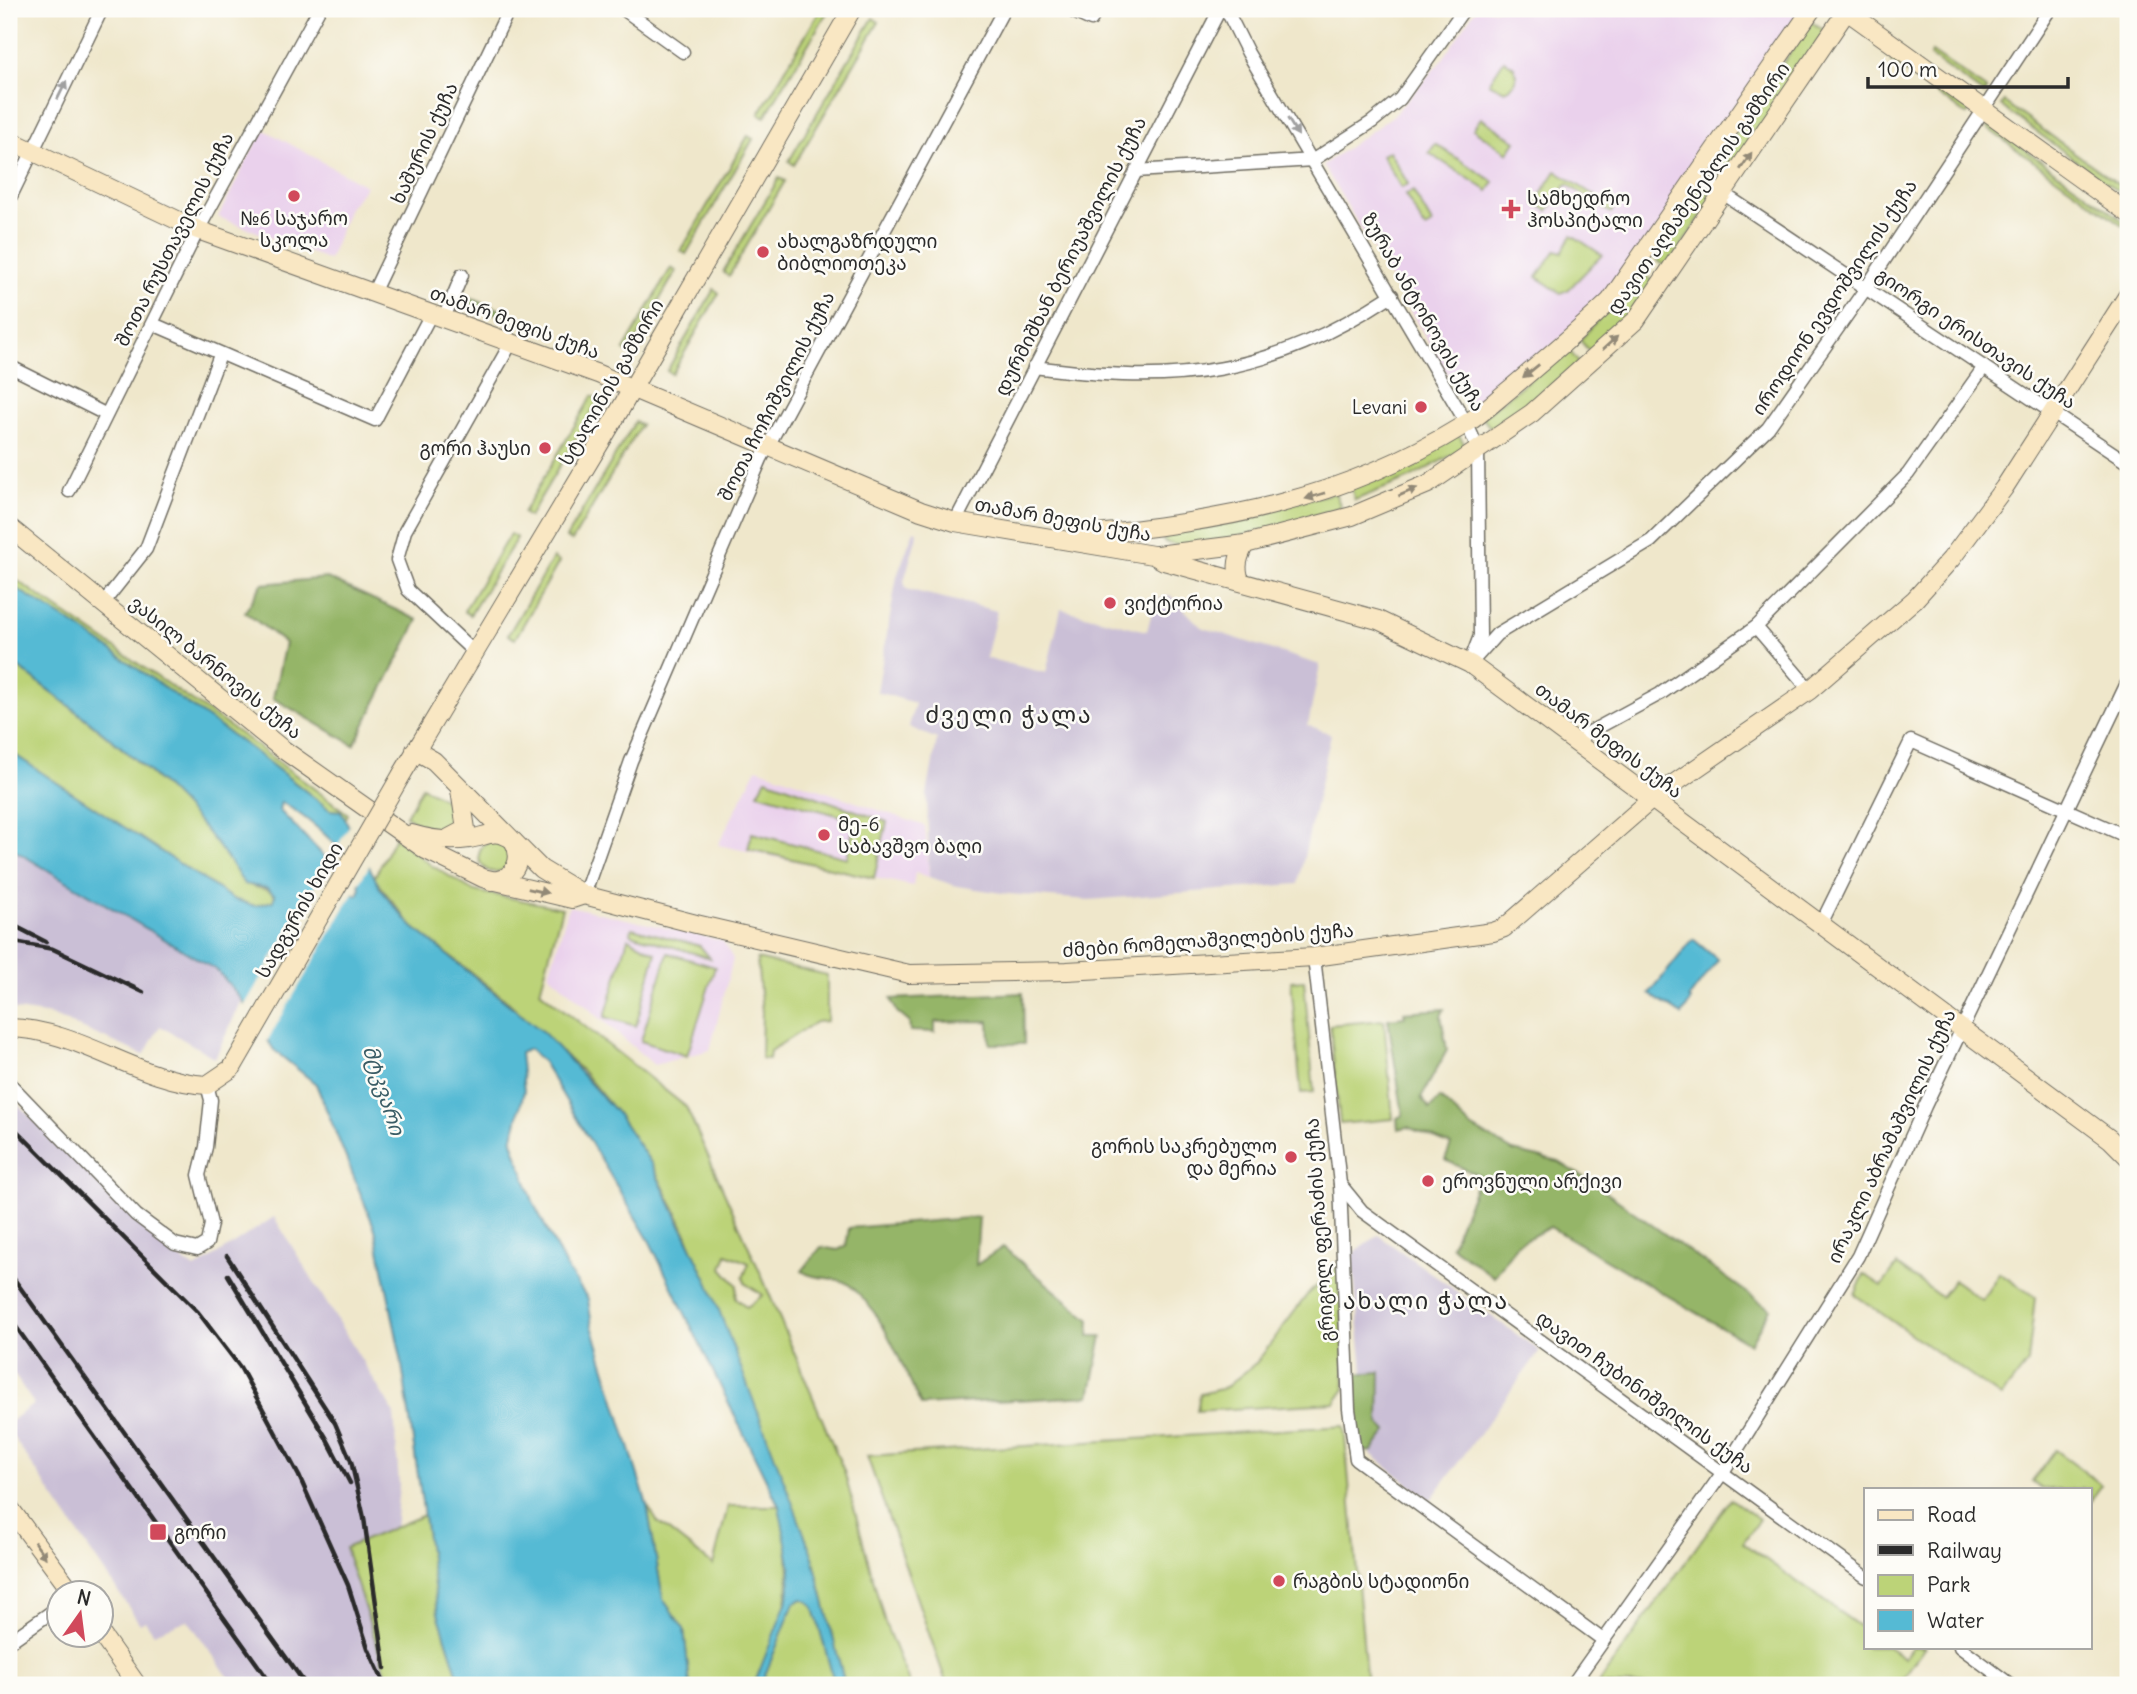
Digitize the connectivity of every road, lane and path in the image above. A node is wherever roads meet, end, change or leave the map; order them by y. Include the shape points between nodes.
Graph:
1 (102, 9) edge
2 (319, 9) edge
3 (509, 9) edge
4 (623, 9) edge
5 (852, 9) edge
6 (1004, 9) edge
7 (1067, 9) edge
8 (1098, 9) edge
9 (1220, 9) edge
10 (1226, 9) edge
11 (1464, 9) edge
12 (1811, 9) edge
13 (1846, 9) edge
14 (2050, 9) edge
15 (683, 52) dead end
16 (1984, 108) junction
17 (9, 140) edge
18 (32, 151) junction
19 (1314, 160) junction
20 (1136, 171) junction
21 (1698, 176) junction
22 (1724, 194) junction
23 (9, 200) edge
24 (2128, 213) edge
25 (198, 230) junction
26 (1641, 259) junction
27 (462, 275) dead end
28 (1666, 278) junction
29 (1866, 288) junction
30 (373, 293) junction
31 (1392, 295) junction
32 (2128, 295) edge
33 (438, 316) junction
34 (153, 324) junction
35 (1569, 340) junction
36 (511, 343) junction
37 (220, 355) junction
38 (1589, 363) junction
39 (9, 366) edge
40 (1034, 367) junction
41 (1984, 367) junction
42 (631, 390) junction
43 (2052, 412) junction
44 (105, 414) junction
45 (1467, 424) junction
46 (769, 446) junction
47 (1478, 449) junction
48 (2128, 463) edge
49 (1341, 487) junction
50 (69, 491) dead end
51 (1352, 516) junction
52 (955, 522) junction
53 (9, 527) edge
54 (1156, 528) junction
55 (1055, 539) junction
56 (1245, 544) junction
57 (1153, 555) junction
58 (1240, 581) junction
59 (104, 602) junction
60 (1756, 627) junction
61 (474, 652) junction
62 (1470, 664) junction
63 (2128, 681) edge
64 (1810, 691) junction
65 (1575, 740) junction
66 (415, 750) junction
67 (402, 774) joint
68 (459, 786) junction
69 (1653, 798) junction
70 (2068, 810) junction
71 (402, 831) junction
72 (2128, 837) edge
73 (471, 839) junction
74 (511, 839) junction
75 (487, 880) junction
76 (584, 895) junction
77 (1821, 924) junction
78 (1314, 957) junction
79 (9, 1028) edge
80 (1962, 1029) junction
81 (9, 1083) edge
82 (207, 1085) junction
83 (2128, 1157) edge
84 (1340, 1184) junction
85 (1362, 1211) junction
86 (1340, 1228) junction
87 (1723, 1472) junction
88 (9, 1507) edge
89 (1864, 1576) edge
90 (62, 1578) edge
91 (46, 1616) edge
92 (1602, 1640) junction
93 (9, 1642) edge
94 (111, 1648) edge
95 (1961, 1648) edge
96 (136, 1685) edge
97 (1572, 1685) edge
98 (2011, 1685) edge

18 -> 1 street
2 - 25 street, შოთა რუსთაველის ქუჩა
3 - 30 street, ხაშურის ქუჩა
4 - 15 street
5 - 42 street, სტალინის გამზირი
6 - 46 street, შოთა ჩოჩიშვილის ქუჩა
7 - 8 street via 1091,20
9 - 20 street, დურმიშხან ბერიუაშვილის ქუჩა
10 -> 19 street, ზურაბ ანტონოვის ქუჩა
11 - 19 street via 1399,99
12 - 21 street, დავით აღმაშენებლის გამზირი
13 - 16 street
22 -> 13 street, დავით აღმაშენებლის გამზირი
14 - 16 street, იროდიონ ევდოშვილის ქუჩა
16 - 24 street
16 - 29 street, იროდიონ ევდოშვილის ქუჩა
17 - 18 street, თამარ მეფის ქუჩა
18 - 23 street
18 - 25 street, თამარ მეფის ქუჩა
19 - 20 street
19 - 31 street, ზურაბ ანტონოვის ქუჩა
20 - 40 street, დურმიშხან ბერიუაშვილის ქუჩა
21 - 22 street, გიორგი ერისთავის ქუჩა
21 - 26 street, დავით აღმაშენებლის გამზირი
22 - 28 street, დავით აღმაშენებლის გამზირი
22 - 29 street, გიორგი ერისთავის ქუჩა
25 - 30 street, თამარ მეფის ქუჩა
25 - 34 street, შოთა რუსთაველის ქუჩა
26 - 28 street
26 - 35 street, დავით აღმაშენებლის გამზირი via 1610,301
27 - 33 street
38 -> 28 street, დავით აღმაშენებლის გამზირი via 1636,320
29 - 41 street, გიორგი ერისთავის ქუჩა
29 - 62 street, იროდიონ ევდოშვილის ქუჩა via 1768,428 1651,541 1497,634
30 - 33 street, თამარ მეფის ქუჩა
31 - 40 street via 1309,342 1219,370 1125,377
31 - 45 street, ზურაბ ანტონოვის ქუჩა
32 - 43 street, ძმები რომელაშვილების ქუჩა
33 - 36 street, თამარ მეფის ქუჩა
33 - 37 street via 375,420
34 - 37 street
34 - 44 street, შოთა რუსთაველის ქუჩა
35 - 38 street
35 -> 45 street, დავით აღმაშენებლის გამზირი
36 - 42 street, თამარ მეფის ქუჩა
36 - 61 street via 405,531 397,560 408,590
37 - 59 street via 146,549
38 - 47 street, დავით აღმაშენებლის გამზირი via 1532,413
39 - 44 street
40 - 52 street, დურმიშხან ბერიუაშვილის ქუჩა
41 - 43 street, გიორგი ერისთავის ქუჩა
41 - 60 street via 1908,474
42 - 46 street, თამარ მეფის ქუჩა
42 - 61 street, სტალინის გამზირი
43 - 48 street, გიორგი ერისთავის ქუჩა
43 - 64 street, ძმები რომელაშვილების ქუჩა via 1951,559 1915,598
44 - 50 street, შოთა რუსთაველის ქუჩა
45 - 47 street, ზურაბ ანტონოვის ქუჩა
45 - 49 street, დავით აღმაშენებლის გამზირი via 1404,460
46 - 52 street, თამარ მეფის ქუჩა
46 - 76 street, შოთა ჩოჩიშვილის ქუჩა via 645,729
51 -> 47 street, დავით აღმაშენებლის გამზირი via 1428,484
47 - 62 street, ზურაბ ანტონოვის ქუჩა via 1480,636
49 - 51 street
49 -> 54 street, დავით აღმაშენებლის გამზირი via 1244,514
51 - 56 street, დავით აღმაშენებლის გამზირი
52 - 55 street, თამარ მეფის ქუჩა
53 - 59 street, ვასილ ბარნოვის ქუჩა
54 - 55 street, დავით აღმაშენებლის გამზირი
54 - 57 street via 1150,535
55 - 57 street, თამარ მეფის ქუჩა
56 - 57 street, დავით აღმაშენებლის გამზირი
56 - 58 street via 1238,557
57 - 58 street, თამარ მეფის ქუჩა
58 - 62 street, თამარ მეფის ქუჩა via 1378,620
59 - 71 street, ვასილ ბარნოვის ქუჩა via 281,748
60 - 64 street
60 - 65 street via 1660,694
61 - 66 street, სტალინის გამზირი
62 - 65 street, თამარ მეფის ქუჩა
63 - 70 street, ირაკლი აბრამაშვილის ქუჩა
64 - 69 street, ძმები რომელაშვილების ქუჩა
65 - 69 street, თამარ მეფის ქუჩა
66 - 67 street, სტალინის გამზირი
66 - 68 street, ძმები რომელაშვილების ქუჩა via 434,761
67 - 82 street, სადგურის ხიდი, bridge via 232,1068
68 - 73 street
68 - 74 street, ძმები რომელაშვილების ქუჩა
69 - 77 street, თამარ მეფის ქუჩა
69 - 78 street, ძმები რომელაშვილების ქუჩა via 1499,930
70 - 72 street
70 - 77 street via 1911,741
70 - 80 street, ირაკლი აბრამაშვილის ქუჩა
71 - 73 street, ვასილ ბარნოვის ქუჩა via 443,840
71 - 75 street, ვასილ ბარნოვის ქუჩა via 426,850
73 - 74 street via 494,832
73 - 75 street via 471,866
74 - 75 street via 517,849 517,866 506,878
74 - 76 street, ძმები რომელაშვილების ქუჩა via 541,869
75 -> 76 street, ვასილ ბარნოვის ქუჩა via 572,899
76 - 78 street, ძმები რომელაშვილების ქუჩა via 916,975
77 - 80 street, თამარ მეფის ქუჩა
78 - 84 street, გრიგოლ ფერაძის ქუჩა
79 - 82 street via 48,1033 168,1080
80 - 83 street, თამარ მეფის ქუჩა
80 - 87 street, ირაკლი აბრამაშვილის ქუჩა via 1858,1256
81 - 82 street via 136,1215 175,1244 197,1249 206,1243 211,1224 199,1175 211,1100
84 - 85 street, დავით ჩუბინიშვილის ქუჩა
84 - 86 street, გრიგოლ ფერაძის ქუჩა
85 - 86 street via 1352,1213
85 - 87 street, დავით ჩუბინიშვილის ქუჩა
86 - 92 street, გრიგოლ ფერაძის ქუჩა via 1349,1409 1356,1459
87 - 89 street, დავით ჩუბინიშვილის ქუჩა
87 - 92 street, ირაკლი აბრამაშვილის ქუჩა
88 -> 90 street
91 - 93 street
92 - 97 street, ირაკლი აბრამაშვილის ქუჩა
94 - 96 street
95 - 98 street

